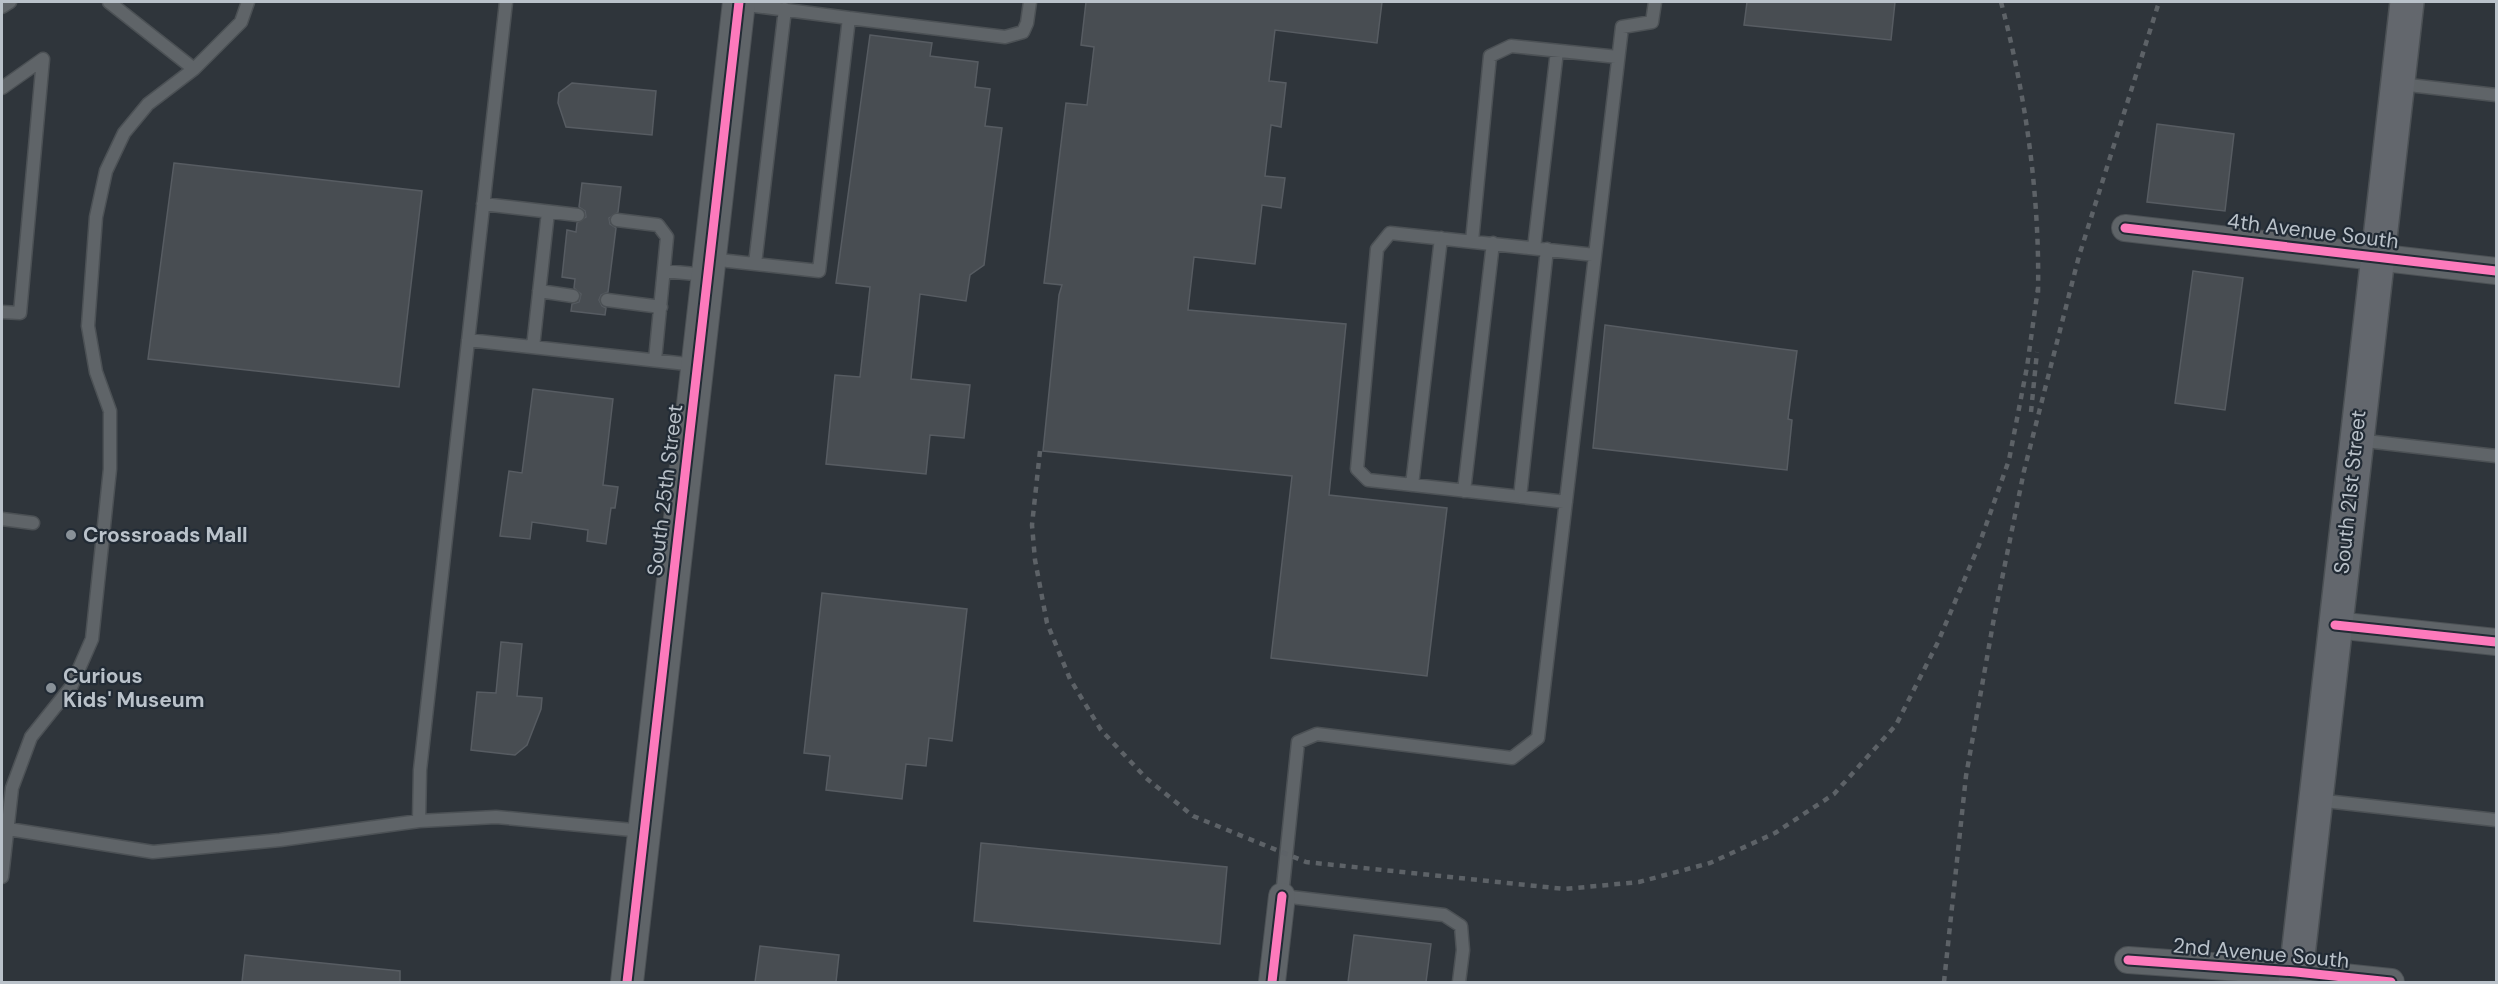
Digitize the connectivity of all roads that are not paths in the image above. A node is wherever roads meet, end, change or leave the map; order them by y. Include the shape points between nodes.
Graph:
1 (10, 2) edge
2 (109, 2) edge
3 (248, 2) edge
4 (506, 2) edge
5 (739, 2) edge
6 (1030, 2) edge
7 (1654, 2) edge
8 (2407, 2) edge
9 (2, 7) edge
10 (785, 9) junction
11 (849, 18) junction
12 (1557, 51) junction
13 (1618, 57) junction
14 (194, 69) junction
15 (2396, 84) junction
16 (2, 88) edge
17 (2496, 95) edge
18 (483, 204) junction
19 (548, 212) junction
20 (578, 215) dead end
21 (617, 220) dead end
22 (2125, 228) dead end
23 (1441, 238) junction
24 (1472, 241) junction
25 (1493, 243) junction
26 (1540, 249) junction
27 (1595, 255) junction
28 (2377, 257) junction
29 (755, 264) junction
30 (709, 267) junction
31 (664, 271) junction
32 (2496, 271) edge
33 (539, 291) junction
34 (573, 296) dead end
35 (607, 300) dead end
36 (661, 307) junction
37 (2, 312) edge
38 (468, 340) junction
39 (533, 347) junction
40 (656, 360) junction
41 (698, 365) junction
42 (2356, 440) junction
43 (2496, 456) edge
44 (1412, 485) junction
45 (1464, 491) junction
46 (1520, 497) junction
47 (1566, 502) junction
48 (2, 519) edge
49 (33, 523) dead end
50 (2335, 625) junction
51 (2496, 642) edge
52 (2315, 800) junction
53 (2496, 820) edge
54 (419, 821) junction
55 (5, 829) edge
56 (644, 831) junction
57 (2, 877) edge
58 (1282, 896) junction
59 (2128, 960) dead end
60 (2296, 977) edge
61 (627, 982) edge
62 (1272, 982) edge
63 (1459, 982) edge
64 (2391, 982) edge

1 - 9 lane
2 - 14 lane
3 - 14 lane via 241,22
4 - 18 lane
5 - 10 lane
5 - 30 street, South 25th Street
6 - 11 lane via 1023,32 1005,37
7 - 13 lane via 1652,22 1622,27
8 - 15 main road, South 21st Street
10 - 11 lane
10 - 29 lane
11 - 29 lane via 819,272
12 - 13 lane
12 - 24 lane via 1511,46 1490,56
12 - 26 lane
13 - 27 lane
14 - 55 lane via 148,104 124,133 106,171 96,217 88,326 96,372 110,411 110,469 92,639 71,687 31,737 12,788
15 - 17 lane
15 - 28 main road, South 21st Street
16 - 37 lane via 43,59 20,313
18 - 19 lane
18 - 38 lane
19 - 20 lane
19 - 33 lane
21 - 31 lane via 658,225 667,237
22 - 28 street, 4th Avenue South
23 - 24 lane
23 - 44 lane
23 - 44 lane via 1390,233 1377,249 1357,469 1368,480
24 - 25 lane
25 - 26 lane
25 - 45 lane
26 - 27 lane
26 - 46 lane
27 - 47 lane
28 - 32 street, 4th Avenue South
28 - 42 main road, South 21st Street
29 - 30 lane
30 - 31 lane
30 - 41 street, South 25th Street
31 - 36 lane
33 - 34 lane
33 - 39 lane
35 - 36 lane
36 - 40 lane
38 - 39 lane
38 - 54 lane via 420,770
39 - 40 lane
40 - 41 lane
41 - 56 street, South 25th Street
42 - 43 lane
42 - 50 main road, South 21st Street
44 - 45 lane
45 - 46 lane
46 - 47 lane
47 - 58 lane via 1538,738 1512,758 1317,734 1298,742
48 - 49 lane
50 - 51 street
50 - 52 main road, South 21st Street
52 - 53 lane
52 - 60 main road, South 21st Street
54 - 55 lane via 153,852
54 - 56 lane via 496,817
55 - 57 lane
56 - 61 street, South 25th Street
58 - 62 street
58 - 63 lane via 1444,915 1461,926
59 - 60 street, 2nd Avenue South
60 - 64 street, 2nd Avenue South

